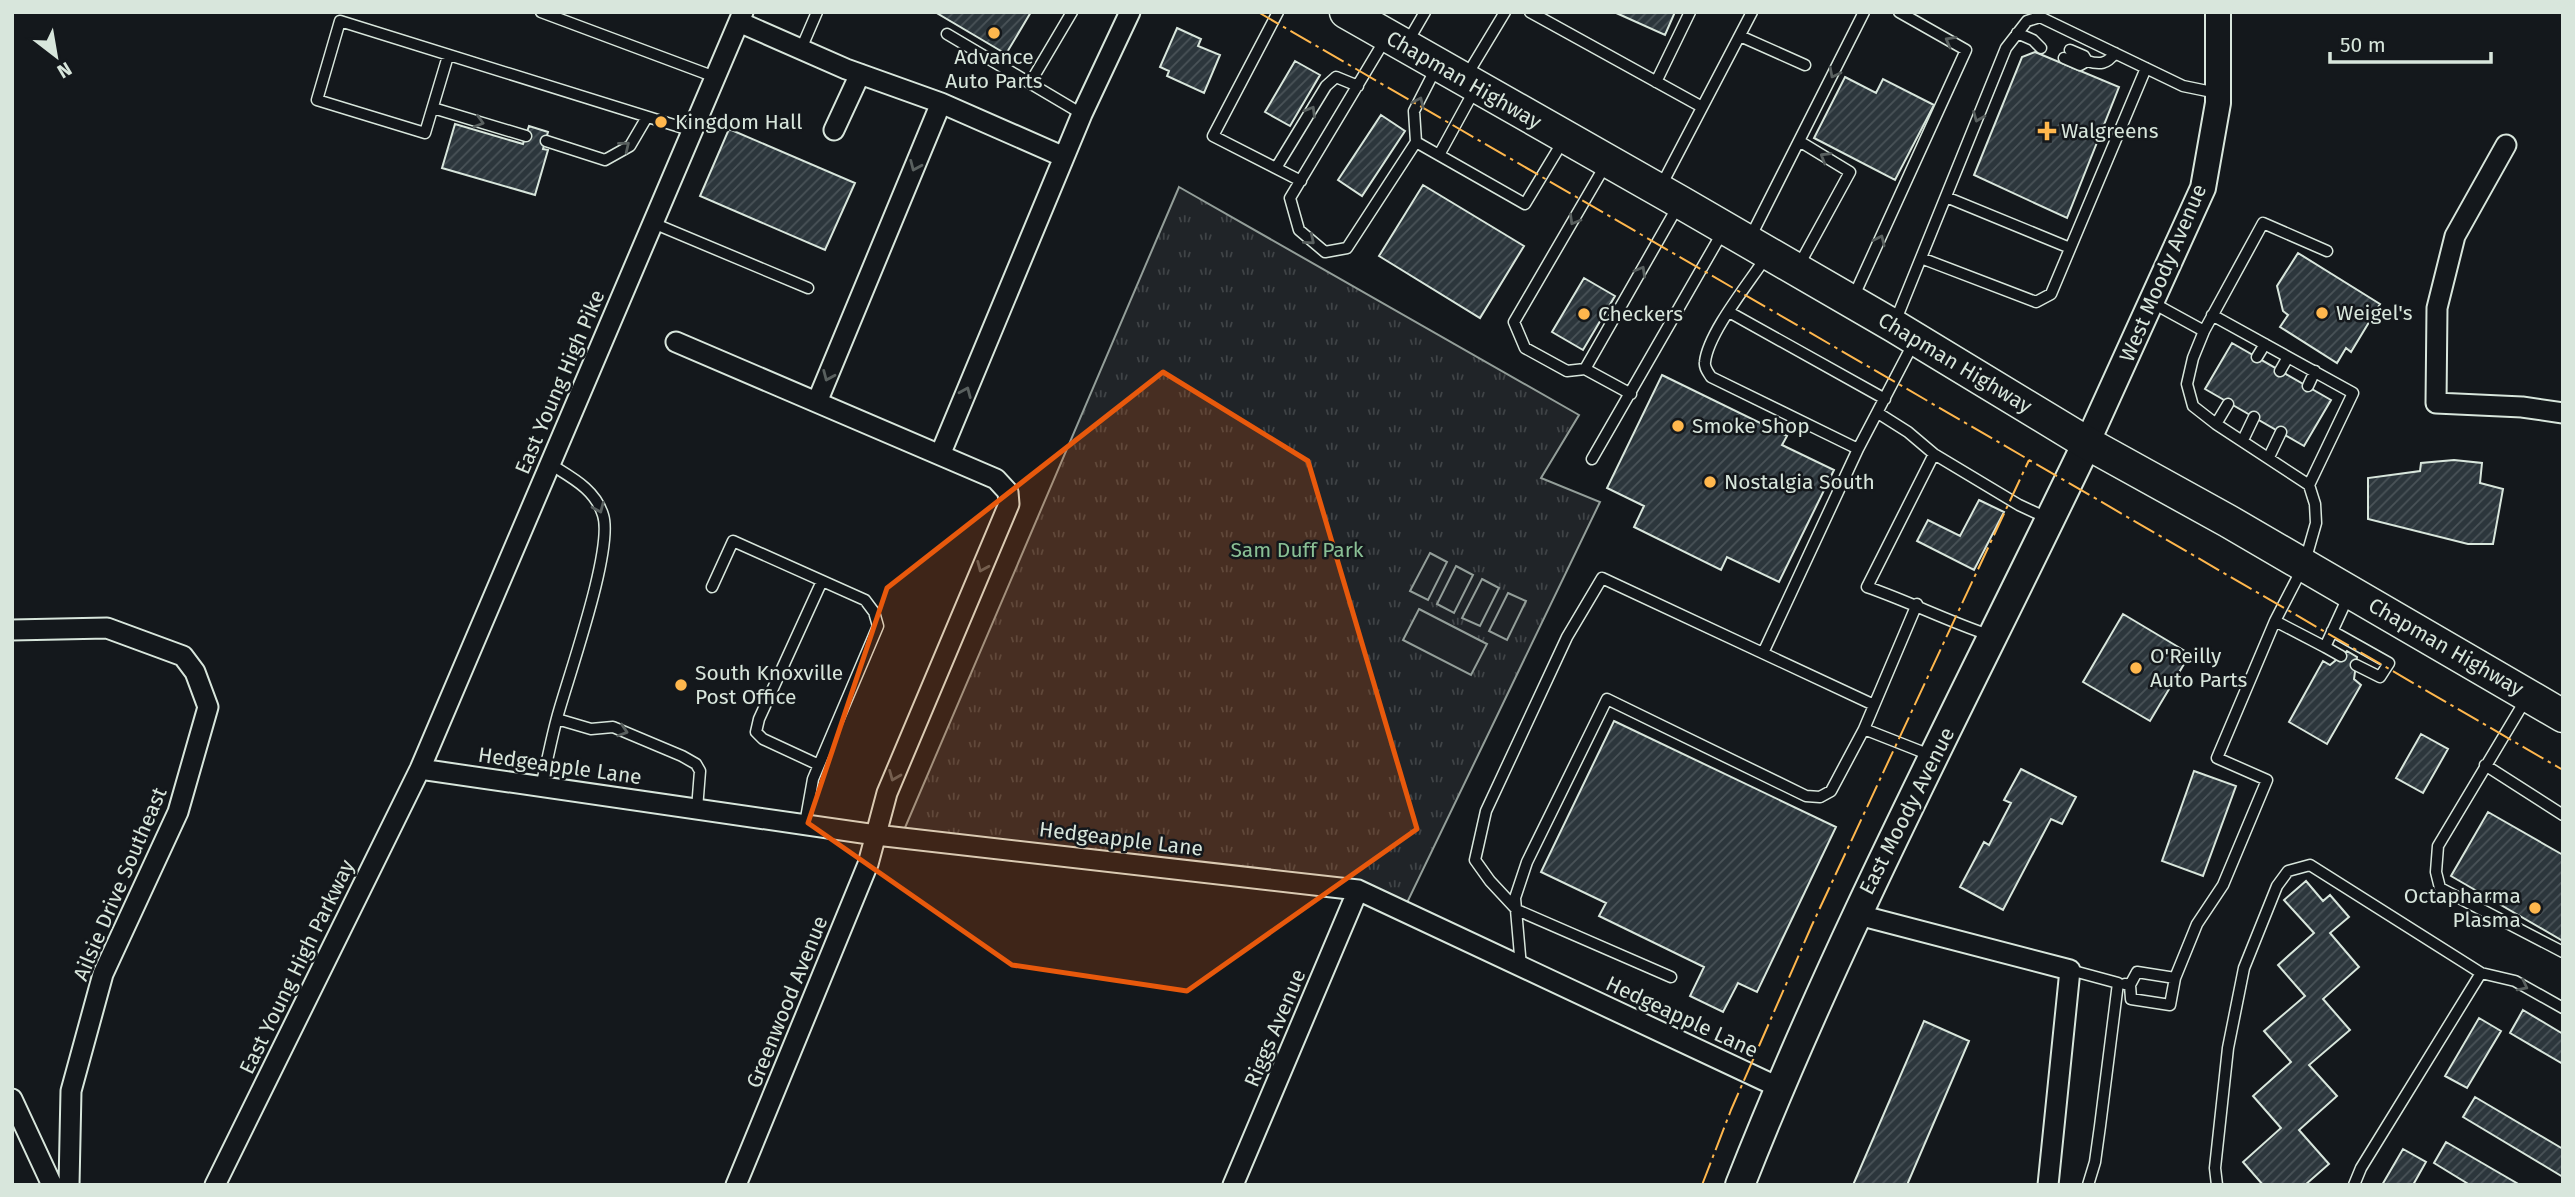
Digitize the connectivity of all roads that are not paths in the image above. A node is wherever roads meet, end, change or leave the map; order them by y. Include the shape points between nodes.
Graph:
1 (541, 12) edge
2 (817, 12) edge
3 (1072, 12) edge
4 (1130, 12) edge
5 (1278, 12) edge
6 (1425, 12) edge
7 (1505, 12) edge
8 (1530, 12) edge
9 (1690, 12) edge
10 (1752, 12) edge
11 (1864, 12) edge
12 (1899, 12) edge
13 (2218, 12) edge
14 (1350, 13) edge
15 (741, 17) edge
16 (2017, 33) junction
17 (947, 34) dead end
18 (1740, 36) junction
19 (1396, 41) junction
20 (2038, 42) dead end
21 (801, 49) junction
22 (2067, 54) dead end
23 (2115, 54) junction
24 (448, 56) junction
25 (1805, 65) dead end
26 (2146, 68) junction
27 (860, 74) junction
28 (715, 77) junction
29 (1459, 77) junction
30 (1656, 82) junction
31 (1030, 83) junction
32 (1358, 86) junction
33 (2218, 93) junction
34 (942, 103) junction
35 (1702, 107) junction
36 (433, 108) junction
37 (1082, 114) junction
38 (647, 117) junction
39 (834, 130) dead end
40 (693, 131) junction
41 (526, 136) dead end
42 (1566, 137) junction
43 (546, 141) dead end
44 (1799, 141) junction
45 (1416, 142) junction
46 (2506, 145) dead end
47 (1439, 155) junction
48 (1064, 157) junction
49 (1608, 161) junction
50 (1276, 168) junction
51 (1301, 181) junction
52 (1670, 196) junction
53 (1945, 197) junction
54 (653, 223) junction
55 (1746, 242) junction
56 (2070, 248) junction
57 (2328, 251) dead end
58 (1921, 258) junction
59 (1796, 270) junction
60 (808, 288) dead end
61 (1851, 302) junction
62 (2152, 303) junction
63 (1729, 312) junction
64 (2212, 315) junction
65 (2204, 331) junction
66 (1904, 333) junction
67 (676, 342) dead end
68 (2265, 344) junction
69 (2257, 357) dead end
70 (2288, 357) junction
71 (1585, 369) junction
72 (2280, 371) dead end
73 (2315, 371) junction
74 (2308, 386) dead end
75 (1631, 394) junction
76 (1885, 399) junction
77 (817, 402) junction
78 (2228, 404) dead end
79 (1878, 413) junction
80 (2563, 413) edge
81 (2254, 418) dead end
82 (2216, 424) junction
83 (2281, 432) dead end
84 (2243, 440) junction
85 (2087, 443) junction
86 (1858, 449) junction
87 (940, 454) junction
88 (1934, 454) junction
89 (2269, 457) junction
90 (1592, 459) dead end
91 (550, 464) junction
92 (2309, 485) junction
93 (2050, 520) junction
94 (2304, 565) junction
95 (822, 581) junction
96 (712, 587) dead end
97 (2351, 592) junction
98 (1917, 604) junction
99 (2275, 621) junction
100 (12, 630) edge
101 (2332, 631) junction
102 (1994, 636) junction
103 (2325, 648) junction
104 (1763, 653) junction
105 (2341, 656) dead end
106 (2356, 665) dead end
107 (2528, 695) junction
108 (1874, 705) junction
109 (2563, 716) edge
110 (557, 719) junction
111 (1864, 729) junction
112 (1934, 756) junction
113 (819, 765) junction
114 (2485, 765) junction
115 (420, 769) junction
116 (541, 786) junction
117 (696, 808) junction
118 (2563, 815) edge
119 (804, 824) junction
120 (876, 835) junction
121 (1358, 890) junction
122 (1517, 910) junction
123 (1855, 914) junction
124 (2563, 952) edge
125 (1521, 967) junction
126 (2070, 970) junction
127 (2480, 974) junction
128 (1671, 977) dead end
129 (2175, 978) junction
130 (2118, 983) junction
131 (2130, 985) junction
132 (2563, 1008) edge
133 (1778, 1087) junction
134 (12, 1099) edge
135 (52, 1185) edge
136 (69, 1185) edge
137 (215, 1185) edge
138 (736, 1185) edge
139 (1233, 1185) edge
140 (1740, 1185) edge
141 (2048, 1185) edge
142 (2088, 1185) edge
143 (2217, 1185) edge
144 (2354, 1185) edge

1 - 28 lane
2 - 21 lane
3 - 31 lane
4 - 37 street
5 - 50 lane via 1213,136
6 - 19 lane
7 - 29 lane
8 - 30 lane
9 - 30 lane
10 - 18 lane
11 -> 44 lane
61 -> 12 lane via 1966,50
13 - 33 street, West Moody Avenue
14 - 19 highway, Chapman Highway
15 - 21 street
15 - 28 street, East Young High Pike
16 - 20 lane
16 - 23 lane via 2027,20 2040,17
16 -> 53 lane via 2006,48
17 - 31 lane
18 - 25 lane
18 - 35 lane
19 - 29 highway, Chapman Highway
19 - 32 lane
21 - 27 street
22 - 23 lane via 2080,65 2087,61 2098,65
23 - 26 lane
24 - 36 lane
24 - 36 lane via 340,21 317,100 425,132
24 - 38 lane
26 - 33 lane via 2183,86
26 - 56 lane
27 - 34 street
27 - 39 street
28 - 40 street, East Young High Pike
29 - 42 highway, Chapman Highway
45 -> 29 lane via 1414,111
29 - 47 lane
30 - 35 lane
31 - 37 lane
50 -> 32 lane via 1326,86 1336,77
32 - 51 lane
33 - 62 street, West Moody Avenue via 2203,188
34 - 48 street
34 -> 77 street
35 - 52 lane
36 -> 41 lane
37 - 48 street
38 - 40 lane
43 -> 38 lane via 605,160 630,146
40 - 54 street, East Young High Pike
42 - 47 lane via 1525,204
42 - 49 highway, Chapman Highway
44 - 55 lane
59 -> 44 lane via 1850,172
45 - 47 lane
51 -> 45 lane via 1290,198 1299,230 1325,252 1348,248
46 - 80 street via 2455,236 2437,308 2437,403
87 -> 48 street
49 - 52 highway, Chapman Highway
49 -> 71 lane via 1514,322 1525,348 1567,372
50 - 51 lane
52 - 55 highway, Chapman Highway
71 -> 52 lane
53 - 56 lane
53 - 58 lane
54 - 60 lane
54 - 91 street, East Young High Pike
55 - 59 highway, Chapman Highway
55 - 63 lane
55 - 75 lane
56 - 58 lane via 2051,294 2036,302
57 - 64 lane via 2263,223
58 - 66 lane
59 - 61 highway, Chapman Highway
61 - 66 highway, Chapman Highway
62 - 65 lane
62 - 85 street, West Moody Avenue
63 - 76 lane
63 - 86 lane via 1705,360 1711,377
64 - 65 lane
64 - 68 lane
65 - 82 lane via 2187,384 2193,406
66 - 76 lane
66 - 85 highway, Chapman Highway
67 - 77 street
68 - 69 lane
68 - 70 lane
70 - 72 lane
70 - 73 lane
71 - 75 lane
73 - 74 lane
73 - 92 lane via 2353,393
75 - 90 lane
76 - 79 lane
77 - 87 street
78 - 82 lane
79 - 86 lane
79 - 88 lane
81 - 84 lane
82 - 84 lane
83 - 89 lane
84 - 89 lane
85 - 93 main road, East Moody Avenue
85 - 94 highway, Chapman Highway
86 - 104 lane
87 -> 120 street, Greenwood Avenue via 996,479 1008,492 1009,504 887,793
88 - 93 lane
88 - 98 lane via 1867,587
89 - 92 lane
91 -> 110 lane via 585,486 596,500 606,530
91 - 115 street, East Young High Pike
92 - 94 lane via 2316,523
93 - 102 main road, East Moody Avenue
94 - 97 highway, Chapman Highway
94 - 99 lane
95 - 96 lane via 733,541
95 - 113 lane via 865,600 878,626
95 - 113 lane via 756,732
97 - 101 lane
97 - 107 highway, Chapman Highway
98 - 102 lane
98 - 108 lane
99 - 103 lane
99 - 129 lane via 2217,758 2267,780 2223,885 2197,924
100 - 136 street, Ailsie Drive Southeast via 107,628 183,656 195,672 208,707 178,812 103,974 71,1091
101 - 103 lane
101 - 106 lane via 2389,663 2380,677
102 - 112 main road, East Moody Avenue
103 - 105 lane
104 - 108 lane
104 - 122 lane via 1602,578 1567,637 1486,811 1475,860
107 - 109 highway, Chapman Highway
107 - 114 lane
108 - 111 lane
110 - 116 lane
110 -> 117 lane via 591,729 613,727 682,755 700,771
111 - 112 lane
111 - 122 lane via 1831,791 1820,797 1806,796 1607,699 1527,862
112 - 123 main road, East Moody Avenue
113 - 119 lane
114 - 118 lane
114 - 124 lane via 2438,846 2440,888
115 - 116 street, Hedgeapple Lane
115 - 137 street, East Young High Parkway
116 - 117 street, Hedgeapple Lane
117 - 119 street, Hedgeapple Lane
119 - 120 street, Hedgeapple Lane
120 - 121 street, Hedgeapple Lane
120 - 138 street, Greenwood Avenue
121 - 125 street, Hedgeapple Lane
121 - 139 street, Riggs Avenue
122 - 125 lane
122 - 128 lane
123 - 126 street
123 - 133 main road, East Moody Avenue
125 - 133 street, Hedgeapple Lane
126 - 130 lane
126 - 141 street
127 -> 132 lane via 2515,981
127 - 143 lane via 2310,865 2288,871 2277,886 2244,968 2228,1048
127 - 144 lane
129 - 131 lane via 2137,972
129 - 131 lane via 2170,1005 2130,999
130 - 131 lane
130 - 142 lane via 2095,1162
133 - 140 main road, East Moody Avenue
134 - 135 street

